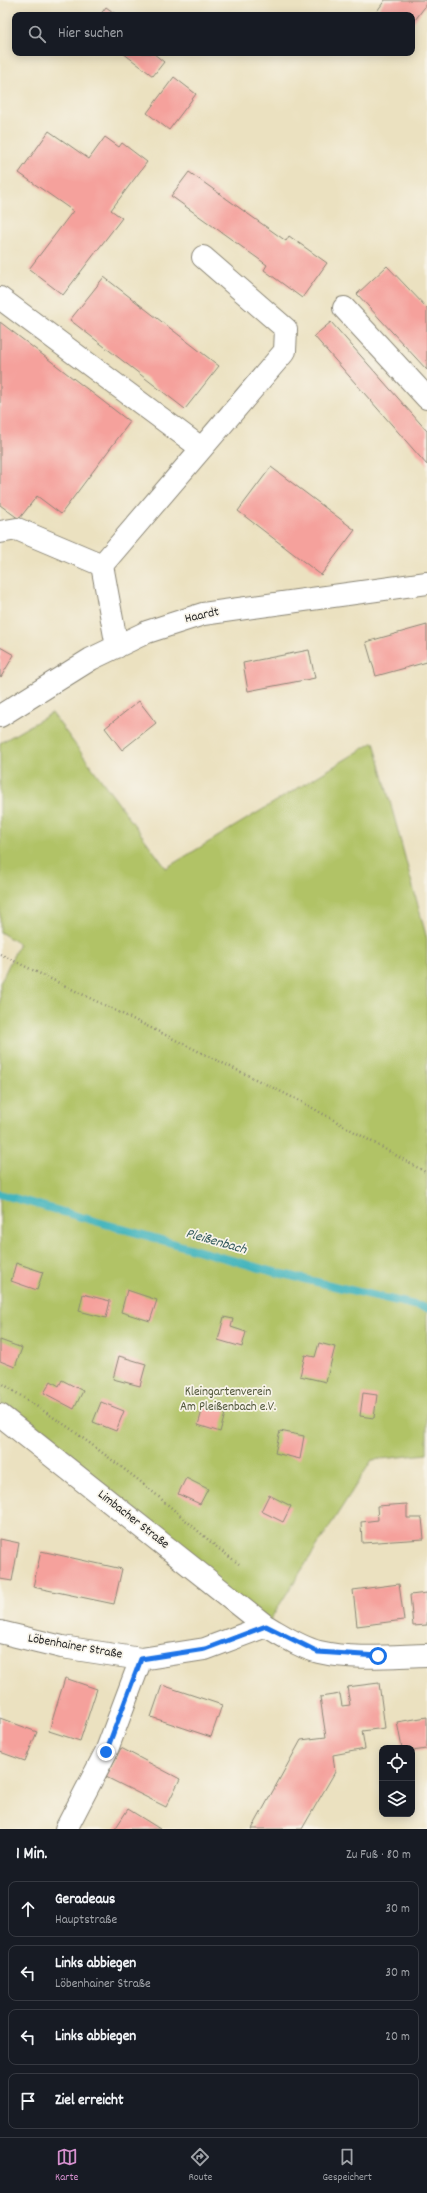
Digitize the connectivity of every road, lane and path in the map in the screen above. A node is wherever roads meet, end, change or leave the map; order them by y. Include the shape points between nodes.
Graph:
1 (203, 257) dead end
2 (0, 298) edge
3 (344, 308) dead end
4 (427, 398) edge
5 (201, 448) junction
6 (0, 532) edge
7 (102, 565) junction
8 (427, 583) edge
9 (117, 647) junction
10 (0, 716) edge
11 (0, 954) edge
12 (427, 1173) edge
13 (0, 1382) edge
14 (0, 1415) edge
15 (239, 1564) dead end
16 (266, 1626) junction
17 (0, 1632) edge
18 (427, 1656) edge
19 (141, 1659) junction
20 (66, 1829) edge

1 - 5 street via 286,329 285,351
2 - 5 street
3 - 4 street
5 - 7 street
6 - 7 street via 17,529
7 - 9 street
8 - 9 street, Haardt via 203,614 147,632
9 - 10 street, Haardt via 91,659
11 - 12 path via 302,1102
13 - 15 path via 146,1485
14 - 16 street, Limbacher Straße
16 - 18 street, Limbacher Straße via 318,1652 341,1655
16 - 19 street, Löbenhainer Straße via 205,1649
17 - 19 street, Löbenhainer Straße via 62,1647
19 - 20 street via 106,1752

